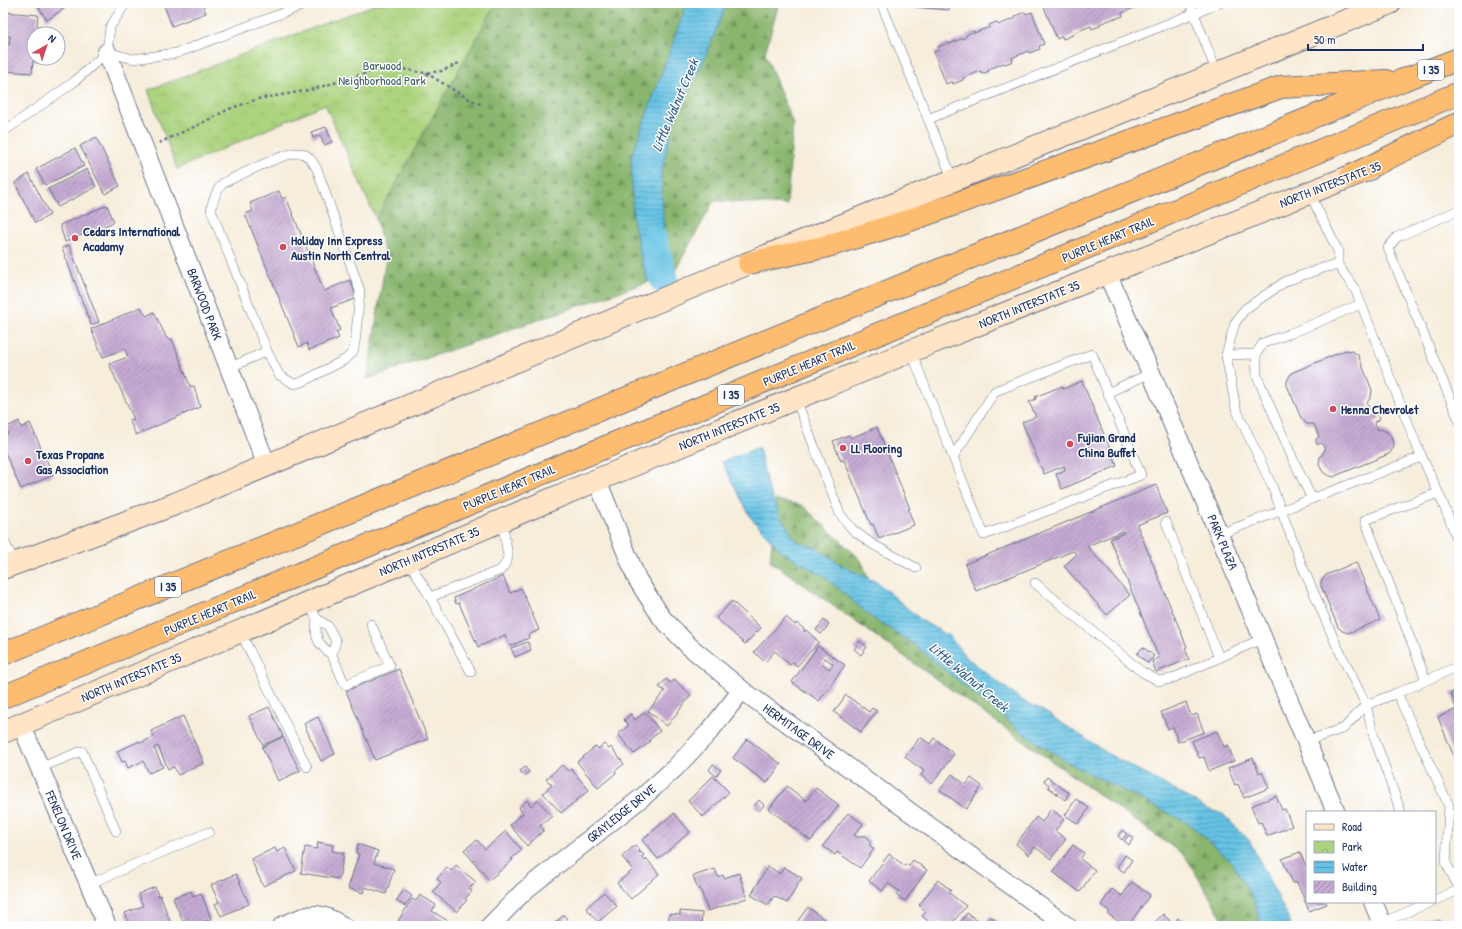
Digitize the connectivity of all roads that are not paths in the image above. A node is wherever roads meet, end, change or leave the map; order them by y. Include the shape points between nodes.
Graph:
1 (124, 3) edge
2 (309, 3) edge
3 (881, 3) edge
4 (1190, 3) edge
5 (1220, 3) edge
6 (1387, 3) edge
7 (1194, 14) junction
8 (107, 52) junction
9 (1459, 59) edge
10 (1217, 73) junction
11 (1403, 80) junction
12 (1459, 93) edge
13 (928, 119) junction
14 (1459, 123) edge
15 (3, 132) edge
16 (1459, 132) edge
17 (1352, 176) junction
18 (953, 180) junction
19 (1309, 192) junction
20 (1459, 210) edge
21 (749, 263) junction
22 (1338, 265) junction
23 (1107, 273) junction
24 (1361, 304) junction
25 (267, 351) junction
26 (911, 351) junction
27 (1256, 354) junction
28 (1226, 355) junction
29 (229, 368) junction
30 (1151, 374) junction
31 (1107, 392) junction
32 (796, 398) junction
33 (1459, 420) edge
34 (953, 457) junction
35 (1422, 457) junction
36 (267, 466) junction
37 (598, 480) junction
38 (1438, 493) junction
39 (1312, 499) junction
40 (1281, 510) junction
41 (502, 520) junction
42 (1166, 522) dead end
43 (1220, 534) junction
44 (3, 540) edge
45 (1459, 543) edge
46 (408, 560) junction
47 (9, 565) edge
48 (916, 568) dead end
49 (1035, 583) dead end
50 (430, 598) junction
51 (313, 610) junction
52 (371, 624) dead end
53 (240, 631) junction
54 (1264, 638) junction
55 (3, 654) edge
56 (332, 655) junction
57 (1219, 658) junction
58 (1459, 666) edge
59 (471, 672) dead end
60 (1426, 680) junction
61 (742, 690) junction
62 (1397, 693) junction
63 (3, 697) edge
64 (1366, 705) junction
65 (12, 728) edge
66 (1307, 741) junction
67 (307, 767) dead end
68 (39, 768) junction
69 (1336, 811) edge
70 (1401, 811) edge
71 (116, 831) dead end
72 (209, 832) dead end
73 (89, 884) junction
74 (1459, 889) edge
75 (1436, 899) edge
76 (1373, 903) edge
77 (1428, 903) edge
78 (1382, 924) edge
79 (107, 926) edge
80 (282, 926) edge
81 (343, 926) edge
82 (490, 926) edge
83 (1067, 926) edge

1 - 8 lane via 110,27
2 - 8 lane via 177,53 133,59
3 - 13 lane
4 - 7 lane
5 - 7 lane
6 - 10 main road
7 - 10 lane
7 - 13 lane
8 - 15 lane via 74,82
8 - 29 street, BARWOOD PARK
9 - 11 highway, I 35
10 - 18 main road
11 - 21 highway via 1281,87 902,223 824,247
11 - 55 highway, I 35
12 - 63 highway, PURPLE HEART TRAIL / I 35
13 - 18 lane
14 - 17 highway
16 - 17 main road, NORTH INTERSTATE 35
17 - 19 main road, NORTH INTERSTATE 35
18 - 21 main road
19 - 22 lane via 1338,251
19 - 23 main road, NORTH INTERSTATE 35
20 - 33 lane via 1397,237 1388,248
21 - 36 main road
22 - 24 lane via 1356,291
22 - 28 lane via 1286,281 1245,309 1235,323
23 - 26 main road, NORTH INTERSTATE 35
23 - 30 street, PARK PLAZA
24 - 27 lane via 1263,343
24 - 35 lane
25 - 25 lane via 211,210 217,189 223,183 288,155 300,153 310,158 317,169 360,291 355,343 353,352 346,359 294,384 279,375
25 - 29 lane
26 - 32 main road, NORTH INTERSTATE 35
26 - 34 lane
27 - 28 lane
27 - 39 lane via 1257,376
28 - 40 lane via 1236,409
29 - 36 street, BARWOOD PARK
30 - 31 lane
30 - 43 street, PARK PLAZA
31 - 34 lane via 1092,354 994,392
31 - 34 lane via 1141,475 984,535
32 - 37 main road, NORTH INTERSTATE 35
32 - 48 lane via 840,514 852,529 872,544
35 - 38 lane
35 - 39 lane
36 - 47 main road via 175,504
37 - 41 main road, NORTH INTERSTATE 35
37 - 61 street, HERMITAGE DRIVE via 637,580 662,618 689,646
38 - 45 lane
38 - 60 lane via 1365,520
39 - 40 lane
40 - 43 lane
40 - 64 lane via 1336,644
41 - 46 main road, NORTH INTERSTATE 35
41 - 50 lane via 508,556 501,570
42 - 57 lane
43 - 54 street, PARK PLAZA
44 - 47 lane
46 - 50 lane
46 - 51 main road, NORTH INTERSTATE 35
49 - 57 lane via 1142,672 1159,681 1172,679
50 - 59 lane
51 - 53 main road, NORTH INTERSTATE 35
51 - 56 lane via 315,632 321,646
51 - 56 lane via 328,626 336,641
52 - 56 lane via 390,666 345,685
53 - 65 main road, NORTH INTERSTATE 35
53 - 67 lane
54 - 57 lane
54 - 66 street, PARK PLAZA
58 - 60 lane
60 - 62 lane
61 - 82 street, GRAYLEDGE DRIVE via 709,732 675,768 524,892
61 - 83 street, HERMITAGE DRIVE
62 - 64 lane
62 - 74 lane via 1449,806 1446,863
64 - 66 lane via 1344,728
64 - 70 lane via 1374,737
65 - 68 street, FENELON DRIVE
66 - 69 street, PARK PLAZA
68 - 71 lane via 82,750
68 - 73 street, FENELON DRIVE
72 - 73 lane
73 - 79 street, FENELON DRIVE
74 - 75 lane
76 - 78 street
77 - 78 lane
80 - 81 street via 305,916 318,914 331,918

